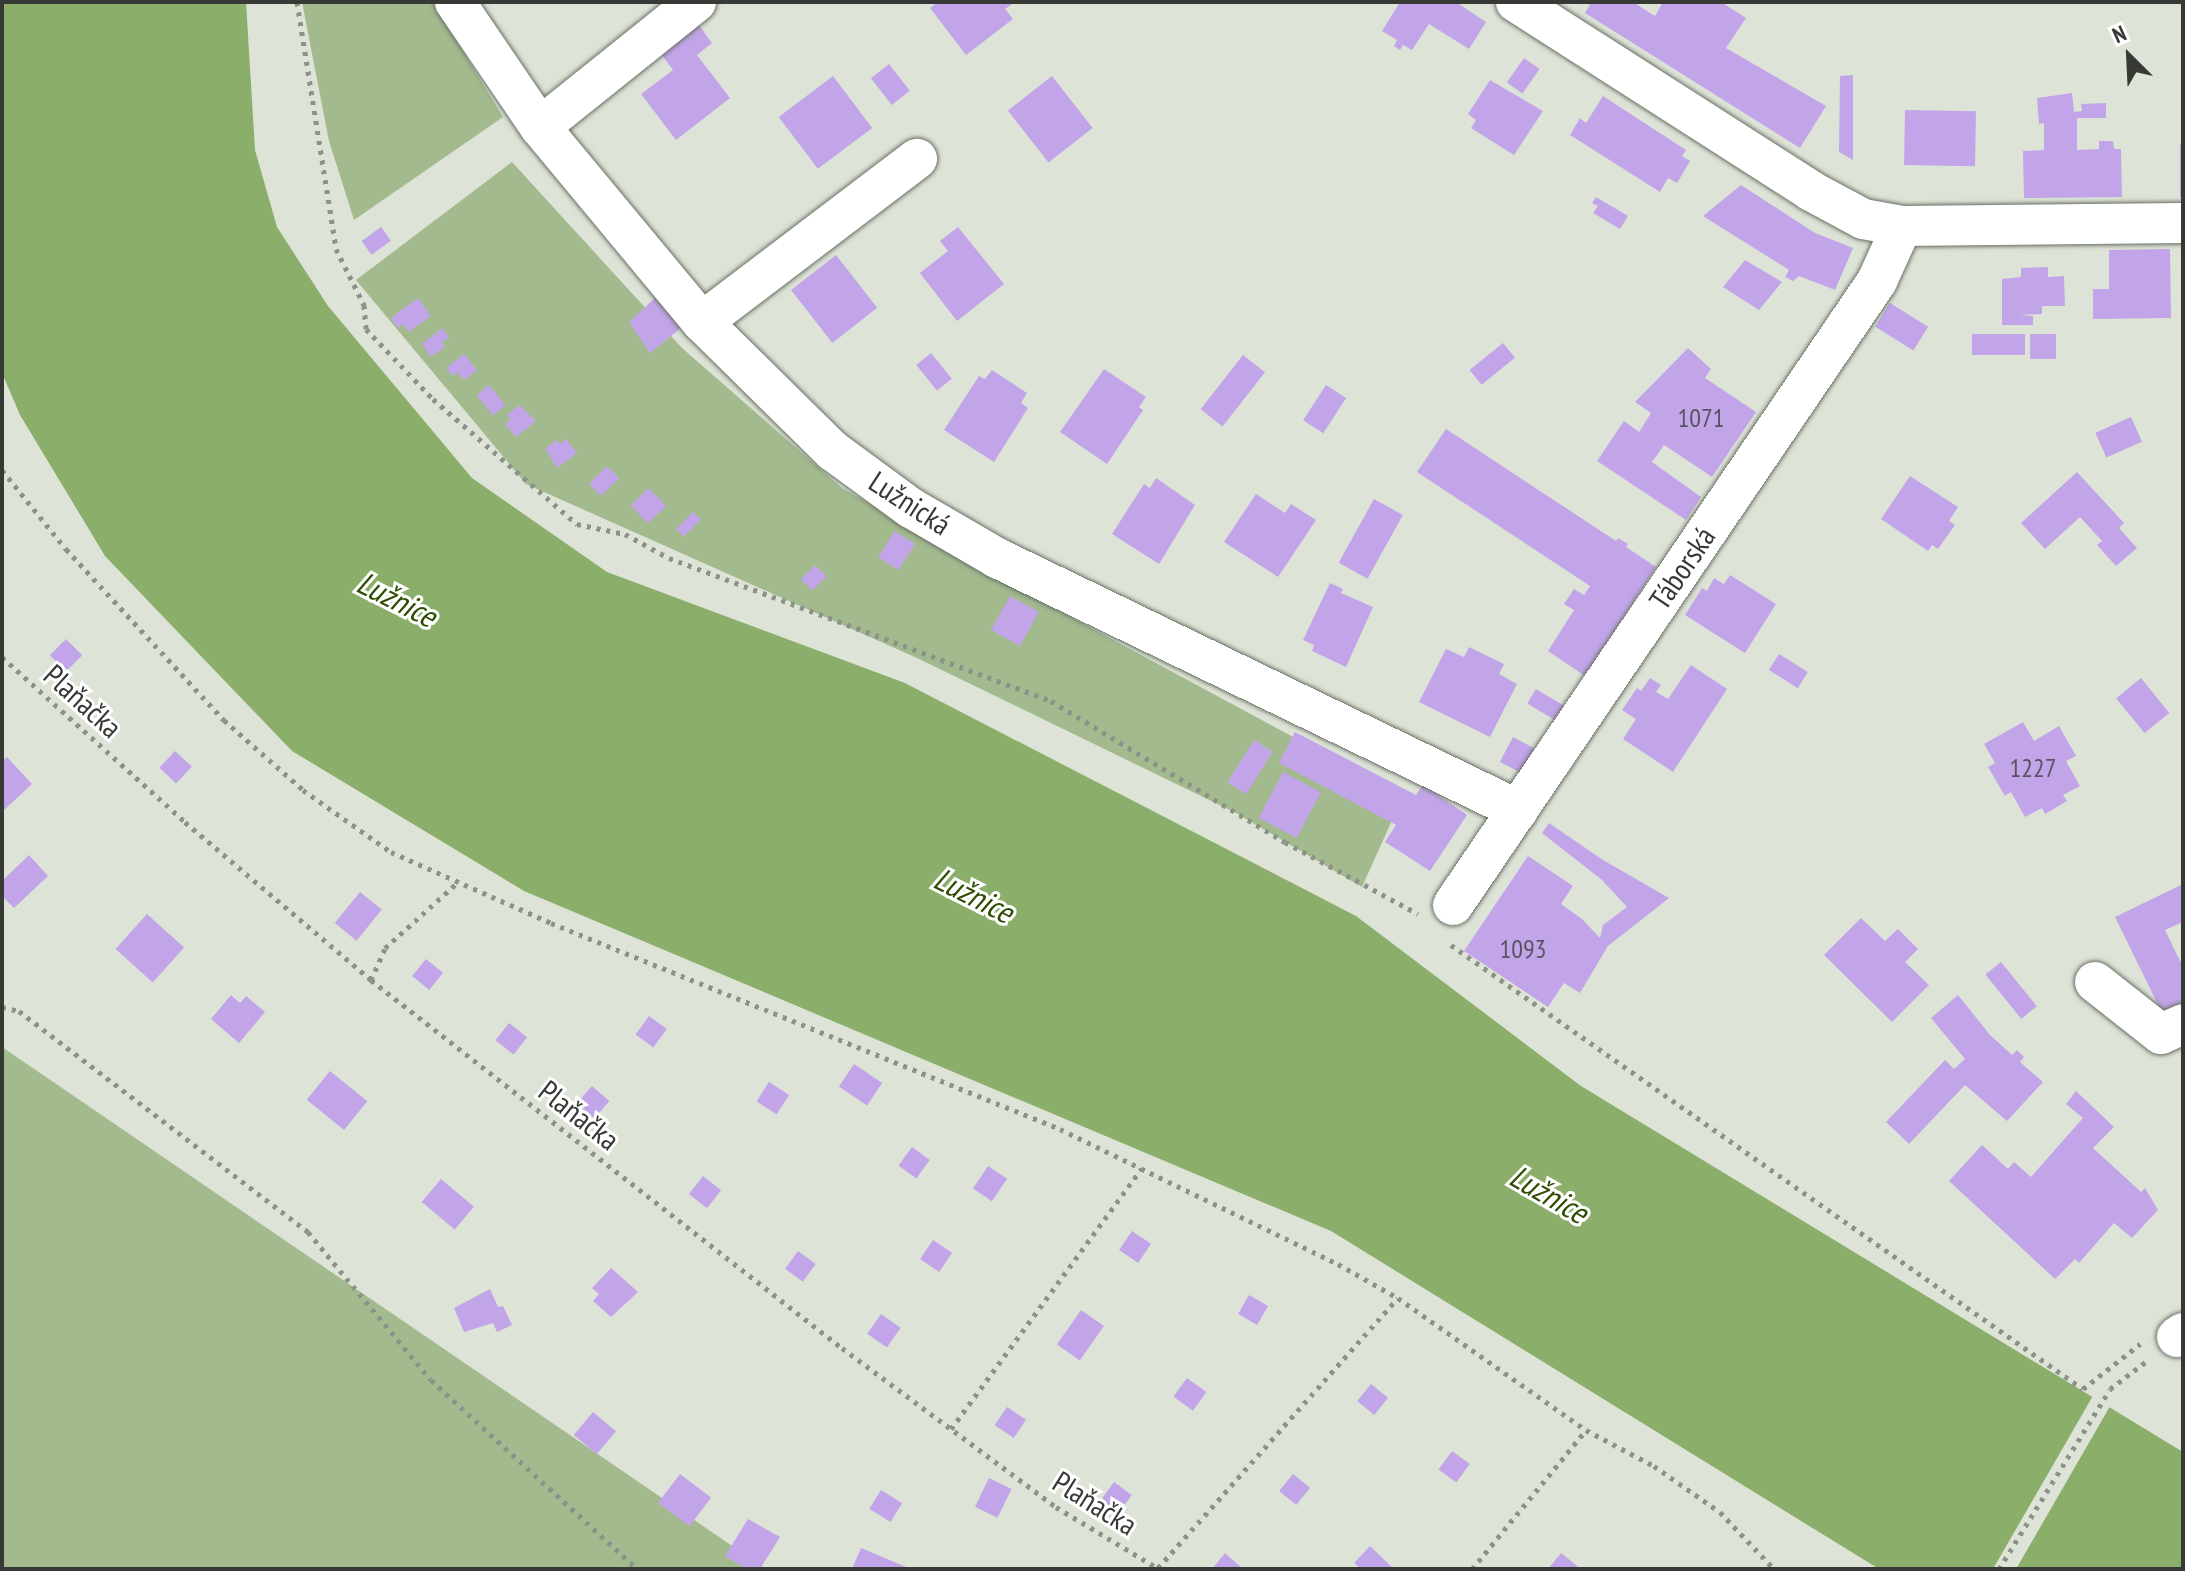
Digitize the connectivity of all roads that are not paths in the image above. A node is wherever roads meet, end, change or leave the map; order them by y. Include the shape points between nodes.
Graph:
1 (455, 2) edge
2 (696, 2) edge
3 (1516, 2) edge
4 (540, 127) junction
5 (917, 159) dead end
6 (2183, 223) edge
7 (1902, 226) junction
8 (702, 322) junction
9 (1518, 810) junction
10 (1438, 911) road end
11 (2095, 982) dead end
12 (2183, 1024) edge

1 - 4 street, Lužnická
2 - 4 street
3 - 7 street via 1847,213
4 - 8 street, Lužnická
5 - 8 street
6 - 7 street
7 - 9 street, Táborská via 1877,281
8 - 9 street, Lužnická via 833,451 911,508 997,558
9 - 10 street, Táborská
11 - 12 street via 2161,1034

